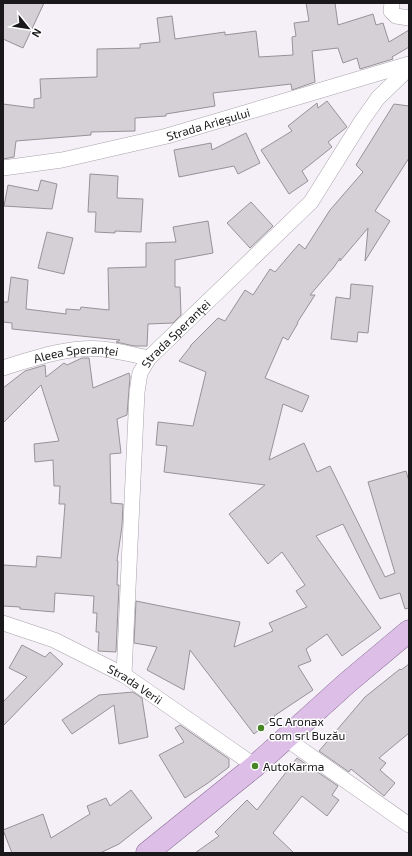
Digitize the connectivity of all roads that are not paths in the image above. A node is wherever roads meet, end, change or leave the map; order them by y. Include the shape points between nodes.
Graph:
1 (392, 3) edge
2 (409, 18) edge
3 (409, 64) edge
4 (409, 68) edge
5 (3, 168) edge
6 (149, 358) junction
7 (3, 368) edge
8 (3, 623) edge
9 (409, 631) edge
10 (124, 675) junction
11 (285, 738) junction
12 (255, 766) junction
13 (409, 825) edge
14 (149, 853) edge

1 - 2 street via 391,12 396,16
3 - 5 street, Strada Arieșului via 168,136 62,160
4 - 6 street, Strada Speranței via 369,110 311,202
6 - 7 street, Aleea Speranței via 103,349 86,349 52,353
6 - 10 street, Strada Speranței via 140,373 137,392
8 - 10 street, Strada Verii via 54,640
9 - 11 main road
10 - 12 street, Strada Verii
11 - 12 main road
11 - 13 street
12 - 14 main road

